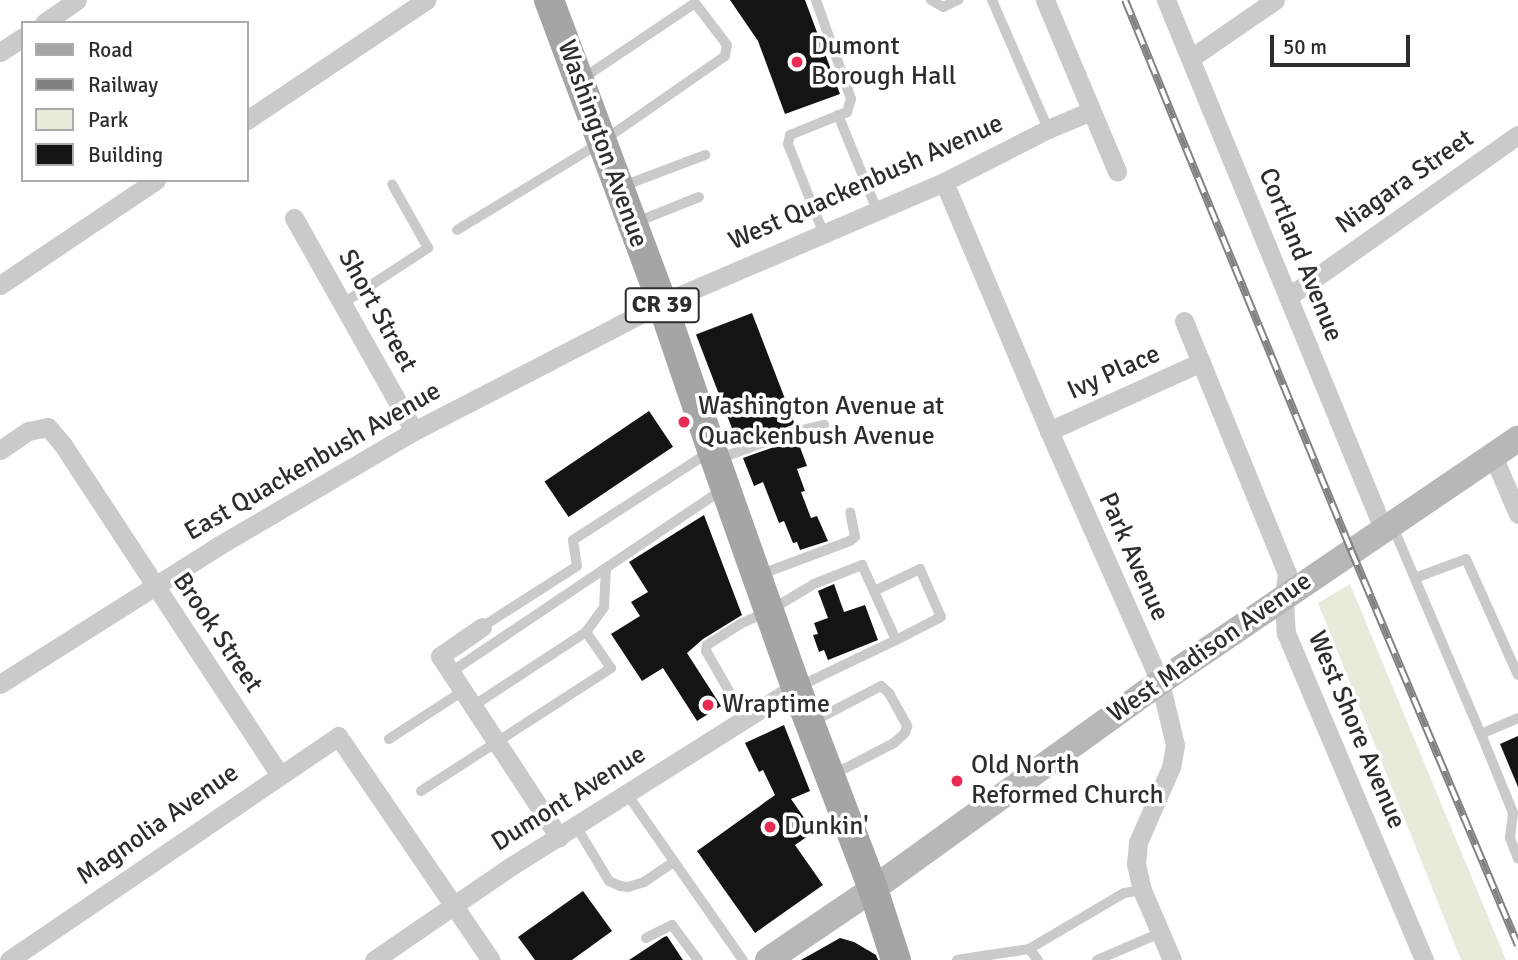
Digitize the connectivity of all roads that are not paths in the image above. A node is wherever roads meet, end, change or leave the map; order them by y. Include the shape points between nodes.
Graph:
1 (77, 0) edge
2 (426, 0) edge
3 (549, 0) edge
4 (816, 0) edge
5 (932, 0) edge
6 (958, 0) edge
7 (992, 0) edge
8 (1045, 0) edge
9 (1166, 0) edge
10 (1275, 0) edge
11 (697, 1) edge
12 (47, 21) edge
13 (21, 38) edge
14 (0, 52) edge
15 (1191, 58) junction
16 (579, 82) junction
17 (1091, 111) junction
18 (838, 115) junction
19 (248, 119) edge
20 (1048, 129) junction
21 (1518, 135) edge
22 (600, 143) junction
23 (705, 155) dead end
24 (1117, 171) dead end
25 (944, 181) junction
26 (153, 182) edge
27 (392, 184) dead end
28 (617, 188) junction
29 (699, 197) dead end
30 (877, 209) junction
31 (294, 218) dead end
32 (630, 224) junction
33 (457, 230) dead end
34 (823, 232) junction
35 (0, 285) edge
36 (1288, 297) junction
37 (662, 303) junction
38 (342, 304) junction
39 (1184, 321) dead end
40 (1201, 362) junction
41 (824, 425) dead end
42 (414, 431) junction
43 (1049, 431) junction
44 (1518, 439) edge
45 (0, 450) edge
46 (713, 455) junction
47 (1493, 456) junction
48 (726, 488) junction
49 (850, 512) dead end
50 (1518, 514) edge
51 (1388, 528) junction
52 (606, 568) junction
53 (757, 576) junction
54 (1415, 578) junction
55 (154, 587) junction
56 (874, 591) junction
57 (1284, 599) junction
58 (769, 611) junction
59 (482, 627) joint
60 (586, 632) junction
61 (896, 640) junction
62 (445, 664) junction
63 (1518, 675) edge
64 (1160, 682) junction
65 (0, 684) edge
66 (796, 687) junction
67 (468, 698) junction
68 (1518, 718) edge
69 (745, 719) junction
70 (810, 724) junction
71 (1481, 734) junction
72 (389, 739) dead end
73 (497, 741) junction
74 (279, 774) junction
75 (830, 776) junction
76 (421, 791) dead end
77 (627, 794) junction
78 (576, 826) junction
79 (559, 836) junction
80 (1518, 859) edge
81 (674, 862) junction
82 (873, 889) junction
83 (1142, 890) junction
84 (453, 904) junction
85 (1160, 933) junction
86 (646, 938) dead end
87 (1029, 949) junction
88 (9, 960) edge
89 (374, 960) edge
90 (491, 960) edge
91 (698, 960) edge
92 (743, 960) edge
93 (768, 960) edge
94 (896, 960) edge
95 (957, 960) edge
96 (1038, 960) edge
97 (1097, 960) edge
98 (1172, 960) edge
99 (1424, 960) edge

1 - 12 street
2 - 19 street
3 - 16 main road, Washington Avenue / CR 39
4 - 18 lane via 851,99 847,112
5 - 6 lane via 943,7
7 - 20 lane
8 - 17 street
9 - 15 street, Cortland Avenue
10 - 15 street
11 - 16 lane
11 - 22 lane via 727,46 725,56
13 - 14 street
15 - 36 street, Cortland Avenue
16 - 22 main road, Washington Avenue / CR 39
17 - 20 street, West Quackenbush Avenue
17 - 24 street
18 - 30 lane
18 - 34 lane via 790,135 788,144
20 - 25 street, West Quackenbush Avenue
21 - 36 street, Niagara Street
22 - 28 main road, Washington Avenue / CR 39
22 - 33 lane
23 - 28 lane
25 - 30 street, West Quackenbush Avenue
25 - 43 street, Park Avenue
26 - 35 street
27 - 38 lane via 428,248
28 - 32 main road, Washington Avenue / CR 39
29 - 32 lane
30 - 34 street, West Quackenbush Avenue
31 - 38 street, Short Street
32 - 37 main road, Washington Avenue / CR 39
34 - 37 street, West Quackenbush Avenue
36 - 51 street, Cortland Avenue
37 - 42 street, East Quackenbush Avenue
37 - 46 main road, Washington Avenue / CR 39
38 - 42 street, Short Street
39 - 40 street, West Shore Avenue
40 - 43 street, Ivy Place
40 - 57 street, West Shore Avenue via 1287,573
41 - 46 lane
42 - 55 street, East Quackenbush Avenue
43 - 64 street, Park Avenue
44 - 47 main road, West Madison Avenue
45 - 55 street, Brook Street via 29,431 48,428
46 - 48 main road, Washington Avenue / CR 39
46 - 59 lane via 573,540 577,566
47 - 50 street
47 - 51 main road, West Madison Avenue
48 - 52 lane
48 - 53 main road, Washington Avenue / CR 39
49 - 53 lane via 855,537 850,541
51 - 54 lane
51 - 57 main road, West Madison Avenue
52 - 60 lane via 604,607
52 - 62 lane
53 - 58 main road, Washington Avenue / CR 39
54 - 63 lane via 1466,559
54 - 71 lane
55 - 65 street, East Quackenbush Avenue
55 - 74 street, Brook Street
56 - 58 lane via 862,565 814,584
56 - 61 lane
56 - 61 lane via 920,569 941,617
57 - 64 main road, West Madison Avenue
57 - 99 street, West Shore Avenue via 1286,633
58 - 66 main road, Washington Avenue / CR 39
58 - 69 lane via 706,648
59 - 62 street
60 - 67 lane
60 - 73 lane via 611,668
61 - 66 lane
62 - 67 street
64 - 82 main road, West Madison Avenue
64 - 83 street, Park Avenue via 1175,745 1171,767 1138,842 1136,864
66 - 69 street, Dumont Avenue
66 - 70 main road, Washington Avenue / CR 39
67 - 72 lane
67 - 73 street
68 - 71 lane
69 - 77 street, Dumont Avenue
70 - 75 main road, Washington Avenue / CR 39
70 - 75 lane via 881,686 906,726 894,743
71 - 80 lane via 1513,813 1510,838
73 - 76 lane
73 - 79 street
74 - 84 street, Magnolia Avenue via 338,736
74 - 88 street, Magnolia Avenue
75 - 82 main road, Washington Avenue / CR 39
77 - 78 street, Dumont Avenue
77 - 81 lane
78 - 79 street, Dumont Avenue
78 - 81 lane via 609,881 620,886 644,881
79 - 84 street, Dumont Avenue
81 - 92 lane
82 - 93 main road, West Madison Avenue
82 - 94 main road, Washington Avenue / CR 39
83 - 85 street, Park Avenue
83 - 87 lane via 1124,894
84 - 89 street, Dumont Avenue
84 - 90 street
85 - 97 lane
85 - 98 street, Park Avenue
86 - 91 lane via 672,925
87 - 95 lane
87 - 96 lane

